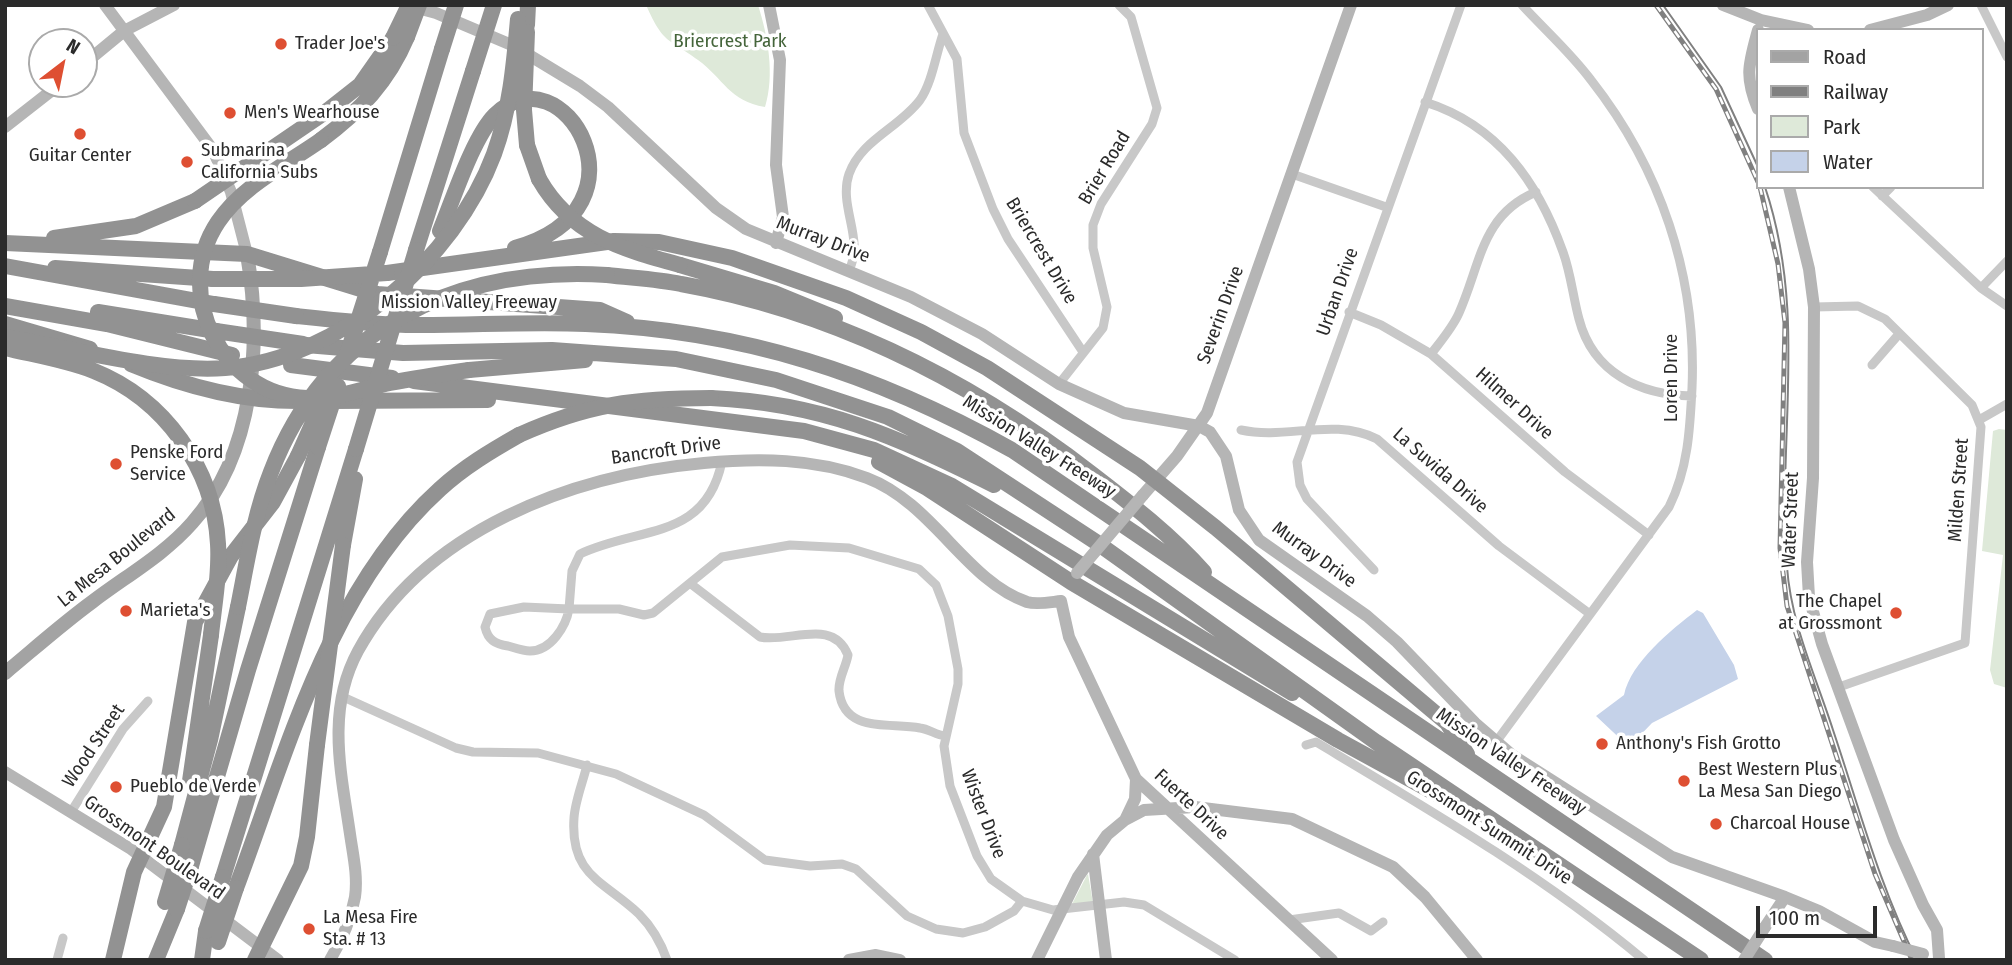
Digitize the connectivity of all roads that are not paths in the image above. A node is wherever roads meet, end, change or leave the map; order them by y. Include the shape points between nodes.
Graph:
1 (105, 5) edge
2 (174, 5) edge
3 (408, 5) edge
4 (419, 5) edge
5 (456, 5) edge
6 (494, 5) edge
7 (528, 5) edge
8 (769, 5) edge
9 (928, 5) edge
10 (1119, 5) edge
11 (1350, 5) edge
12 (1461, 5) edge
13 (1522, 5) edge
14 (1723, 5) edge
15 (1948, 5) edge
16 (1981, 5) edge
17 (522, 16) edge
18 (1759, 27) edge
19 (1878, 28) edge
20 (124, 31) junction
21 (943, 34) junction
22 (400, 37) junction
23 (1756, 38) edge
24 (98, 52) edge
25 (2007, 57) edge
26 (42, 98) edge
27 (1425, 102) junction
28 (1756, 105) edge
29 (5, 127) edge
30 (1292, 174) junction
31 (1790, 189) edge
32 (1874, 189) edge
33 (1889, 189) edge
34 (1536, 192) junction
35 (1882, 195) junction
36 (1386, 207) junction
37 (5, 241) edge
38 (776, 243) junction
39 (247, 254) junction
40 (2007, 261) edge
41 (462, 263) junction
42 (5, 266) edge
43 (849, 270) junction
44 (1981, 288) junction
45 (5, 298) edge
46 (5, 306) edge
47 (2007, 306) edge
48 (1814, 307) junction
49 (1349, 312) junction
50 (5, 324) edge
51 (638, 327) junction
52 (1899, 334) junction
53 (5, 337) edge
54 (351, 343) junction
55 (5, 348) edge
56 (1083, 352) junction
57 (1431, 354) junction
58 (632, 356) junction
59 (908, 358) junction
60 (1872, 365) dead end
61 (379, 366) junction
62 (1059, 384) junction
63 (1692, 396) junction
64 (248, 397) junction
65 (579, 404) junction
66 (2007, 404) edge
67 (1979, 420) junction
68 (1199, 426) junction
69 (763, 428) junction
70 (1308, 428) junction
71 (1241, 430) dead end
72 (355, 449) junction
73 (722, 461) junction
74 (1157, 480) junction
75 (1052, 514) junction
76 (1649, 535) junction
77 (1374, 570) dead end
78 (1074, 578) junction
79 (691, 584) junction
80 (1223, 591) junction
81 (1061, 601) junction
82 (569, 609) junction
83 (1590, 614) junction
84 (5, 673) edge
85 (1839, 687) junction
86 (341, 696) junction
87 (148, 701) dead end
88 (945, 736) junction
89 (1376, 742) junction
90 (1496, 742) junction
91 (1307, 745) dead end
92 (1470, 760) junction
93 (587, 765) junction
94 (5, 772) edge
95 (1136, 779) junction
96 (1164, 808) junction
97 (71, 812) junction
98 (1125, 820) junction
99 (182, 845) junction
100 (1533, 847) junction
101 (1093, 855) junction
102 (141, 856) junction
103 (230, 882) junction
104 (1785, 897) junction
105 (1022, 901) junction
106 (1099, 904) junction
107 (171, 906) junction
108 (1063, 908) junction
109 (1289, 920) junction
110 (1383, 922) dead end
111 (63, 938) dead end
112 (258, 954) edge
113 (157, 957) edge
114 (1940, 959) edge
115 (57, 960) edge
116 (113, 960) edge
117 (204, 960) edge
118 (278, 960) edge
119 (330, 960) edge
120 (667, 960) edge
121 (849, 960) edge
122 (900, 960) edge
123 (1037, 960) edge
124 (1107, 960) edge
125 (1235, 960) edge
126 (1332, 960) edge
127 (1477, 960) edge
128 (1644, 960) edge
129 (1701, 960) edge
130 (1744, 960) edge
131 (1765, 960) edge

1 - 20 main road, La Mesa Boulevard
2 - 20 main road
3 - 22 highway, bridge
3 - 38 main road, Murray Drive via 477,29 562,73 608,107 733,222
4 - 22 highway, bridge
5 - 54 highway, bridge
6 - 61 highway, bridge
7 - 17 highway
8 - 38 main road via 780,60 776,165 783,217
9 - 21 street, Briercrest Drive
10 - 56 street, Brier Road via 1131,17 1157,108 1152,124 1095,218 1093,248 1107,312 1101,333
11 - 30 main road, Severin Drive
12 - 27 street, Urban Drive
13 - 63 street, Loren Drive via 1607,101 1658,193 1677,244 1690,315
14 - 18 main road
15 - 19 main road
16 - 25 street
17 - 53 highway, bridge via 507,110 473,199 418,270 346,326 287,355 211,369
17 - 59 highway, bridge via 527,145 539,179 560,209 595,237 805,305 855,326
20 - 24 main road
20 - 39 main road, La Mesa Boulevard via 213,150 231,192
21 - 43 street via 922,97 867,147 848,176 847,208 855,245
21 - 56 street, Briercrest Drive via 957,59 964,133 993,209
22 - 37 highway, bridge via 360,85 195,201 148,222 106,233
22 - 58 highway, bridge via 395,64 373,96 321,140 239,198 212,232 199,290 204,318 228,359 249,378 276,392 307,398 469,370
23 - 28 main road via 1748,68
26 - 29 main road
27 - 34 street via 1460,116 1490,136 1511,156
27 - 36 street, Urban Drive
30 - 36 street
30 - 68 main road, Severin Drive
31 - 48 main road, Water Street
32 - 35 street
33 - 35 street
34 - 57 street via 1506,210 1492,226 1458,316
34 - 63 street via 1563,252 1582,330 1596,355 1630,385 1665,395
35 - 44 street
36 - 49 street, Urban Drive
37 - 39 highway
38 - 43 main road, Murray Drive
39 - 51 highway via 377,293 600,310
39 - 64 main road, La Mesa Boulevard via 253,327
40 - 44 street
41 - 42 highway, bridge via 301,279 213,279
41 - 61 highway, bridge via 542,239 573,215 587,188 590,163 575,121 556,106 520,101 496,114 480,138
41 - 74 highway via 614,241 659,242 756,266 846,298 943,344 1024,391
42 - 51 highway, Mission Valley Freeway, bridge via 296,316 408,325
43 - 62 main road, Murray Drive via 982,334
44 - 47 street
45 - 58 highway, bridge via 303,344 403,354 552,350
46 - 65 highway, bridge via 291,365
48 - 52 street, Milden Street via 1869,309
48 - 85 main road, Water Street via 1809,597
49 - 57 street, Hilmer Drive
49 - 70 street, Urban Drive
50 - 64 highway via 81,345 172,379
51 - 80 highway, Mission Valley Freeway via 738,340 815,361 947,414 1012,450
52 - 60 street
52 - 67 street, Milden Street via 1972,405
54 - 102 highway, bridge via 273,502 231,556 195,622 164,807
54 - 107 highway, bridge via 191,866
55 - 99 highway, bridge via 79,365 116,381 148,403 176,432 199,468 217,527 219,562
56 - 62 street, Brier Road
57 - 76 street, Hilmer Drive via 1565,472
58 - 75 highway via 731,369 888,417 957,451
59 - 80 highway via 993,403 1058,448 1182,547
59 - 99 highway, bridge via 760,303 681,284 607,275 540,274 481,284 417,308 360,347 316,393 283,445 262,497 210,740
61 - 72 highway, bridge
62 - 68 main road, Murray Drive via 1124,413
63 - 76 street, Loren Drive via 1681,479
64 - 65 highway via 268,402 483,399
64 - 84 main road, La Mesa Boulevard via 225,471 192,523 158,555
65 - 69 highway
66 - 67 street
67 - 85 street, Milden Street via 1965,643
68 - 74 main road, Severin Drive
68 - 90 main road, Murray Drive via 1219,442 1239,510 1259,540 1367,616
69 - 78 highway via 824,440 888,466
69 - 89 highway via 804,431 847,442 932,475
70 - 71 street, La Suvida Drive
70 - 77 street, Urban Drive via 1297,462 1303,492
70 - 83 street, La Suvida Drive via 1362,431 1377,439 1499,546
72 - 103 highway
72 - 112 highway, bridge via 357,468 343,545 307,837 301,866
73 - 81 main road, Bancroft Drive via 798,462 868,478 917,508 976,567 1017,597 1030,603
73 - 82 street via 718,483 685,521 662,531 618,538 580,554 572,570
73 - 86 main road, Bancroft Drive via 645,469 562,491 472,537 421,573 390,604 359,650
74 - 78 main road, Severin Drive, bridge
74 - 92 highway via 1447,723
75 - 89 highway
75 - 103 highway, bridge via 867,426 798,407 711,398 646,398 595,406 519,435 439,489 362,582 334,635
76 - 83 street, Loren Drive
78 - 81 main road, Severin Drive
78 - 100 highway via 1338,740
79 - 82 street, Wister Drive via 648,615 619,609
79 - 88 street via 760,638 820,633 837,639 848,655 839,685 841,698 857,720 869,725 923,728
79 - 88 street, Wister Drive via 722,557 790,545 849,548 919,569 936,586 948,616 958,669
80 - 92 highway, Mission Valley Freeway
81 - 95 main road, Fuerte Drive via 1069,637
82 - 82 street, Wister Drive via 524,607 490,614 486,631 500,645 538,649 566,625
83 - 90 street, Loren Drive
85 - 114 main road, Water Street via 1894,840 1937,930
86 - 93 street via 456,748 538,753
86 - 119 main road, Bancroft Drive via 337,737 356,881 350,918
87 - 97 street, Wood Street via 123,729
88 - 105 street, Wister Drive via 950,786 977,856 991,879
89 - 100 highway
90 - 104 main road, Murray Drive via 1672,857
91 - 128 street, Grossmont Summit Drive via 1316,742 1473,835 1557,892
92 - 131 highway, Mission Valley Freeway
93 - 105 street via 696,810 765,860 810,866 842,864 856,869 923,925 963,933 985,927 1014,911
93 - 120 street via 573,816 575,850 596,883 642,917
94 - 97 main road, Grossmont Boulevard
95 - 96 main road, Fuerte Drive
95 - 98 main road via 1135,799
96 - 98 main road via 1144,810
96 - 109 main road, Fuerte Drive
96 - 127 main road via 1213,807 1307,824 1351,850 1393,867
97 - 102 main road, Grossmont Boulevard
98 - 101 main road
99 - 107 highway, bridge
100 - 129 highway
101 - 106 main road
101 - 108 main road
102 - 112 main road, Grossmont Boulevard
102 - 116 highway
103 - 117 highway, bridge
104 - 114 main road, Murray Drive, bridge via 1875,942
104 - 130 main road, bridge
105 - 108 street, Wister Drive via 1046,909
106 - 108 street, Wister Drive
106 - 124 main road
106 - 125 street, Wister Drive via 1131,902 1150,907
107 - 113 highway
108 - 123 main road
109 - 110 street via 1339,913 1371,931
109 - 126 main road, Fuerte Drive
111 - 115 street
112 - 118 main road, Grossmont Boulevard
121 - 122 main road via 876,955

